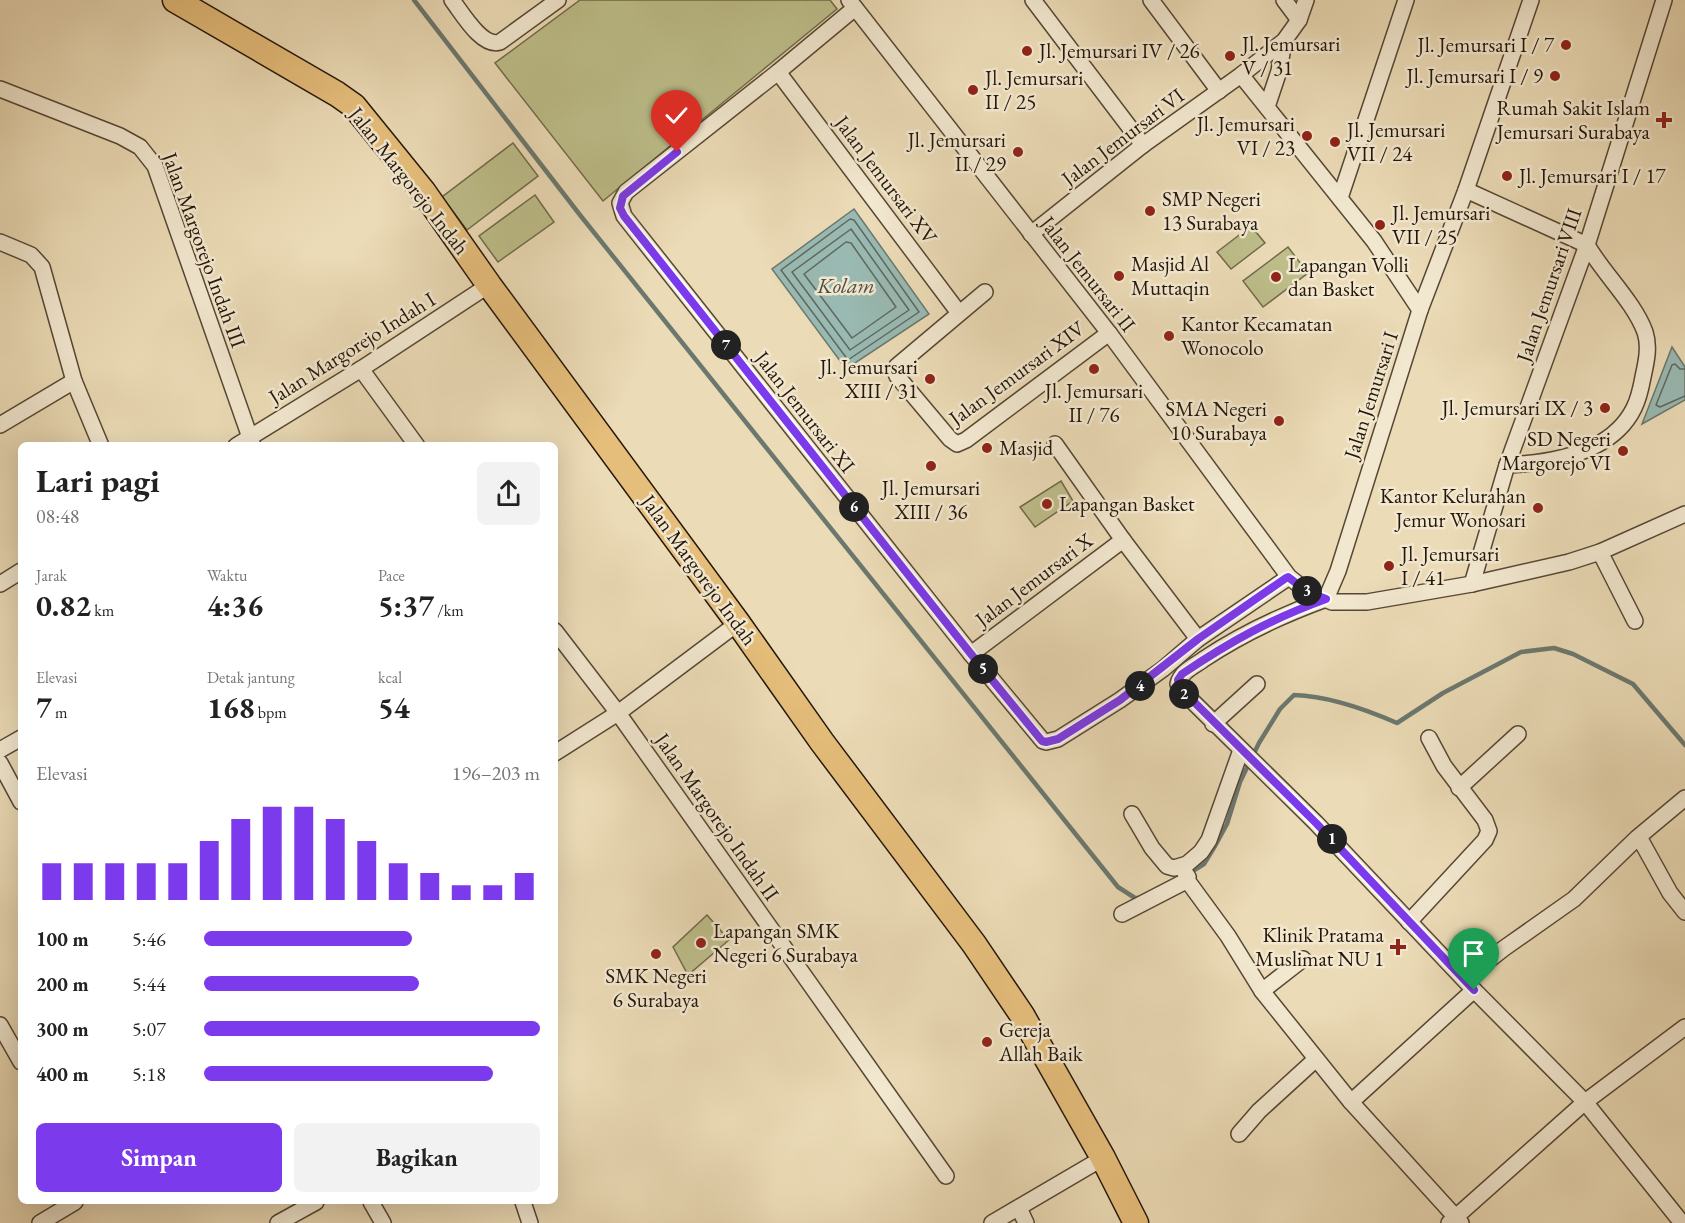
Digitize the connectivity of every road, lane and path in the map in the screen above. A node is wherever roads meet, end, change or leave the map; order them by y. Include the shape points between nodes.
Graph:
1 (175, 0) edge
2 (452, 0) edge
3 (558, 0) edge
4 (1033, 0) edge
5 (1151, 0) edge
6 (1284, 0) edge
7 (1306, 0) edge
8 (1406, 0) edge
9 (1531, 0) edge
10 (1664, 0) edge
11 (852, 4) edge
12 (1299, 20) junction
13 (1284, 41) junction
14 (778, 72) junction
15 (1241, 75) junction
16 (0, 89) edge
17 (1219, 91) junction
18 (1267, 107) junction
19 (1143, 145) junction
20 (1466, 190) junction
21 (1340, 198) junction
22 (1031, 234) junction
23 (0, 242) edge
24 (1587, 245) junction
25 (489, 285) junction
26 (985, 292) dead end
27 (1420, 310) junction
28 (959, 313) junction
29 (1108, 333) junction
30 (361, 369) junction
31 (74, 381) junction
32 (0, 425) edge
33 (99, 442) edge
34 (251, 442) edge
35 (414, 442) edge
36 (1055, 444) dead end
37 (1507, 465) junction
38 (1685, 514) edge
39 (1123, 540) junction
40 (1600, 552) junction
41 (18, 573) edge
42 (1288, 577) junction
43 (0, 584) edge
44 (1472, 584) junction
45 (1326, 599) junction
46 (1635, 621) dead end
47 (738, 623) junction
48 (558, 635) edge
49 (1198, 639) junction
50 (971, 654) junction
51 (1257, 684) dead end
52 (618, 713) junction
53 (1214, 723) junction
54 (1518, 734) dead end
55 (1429, 738) dead end
56 (18, 740) edge
57 (0, 750) edge
58 (558, 751) edge
59 (1242, 751) junction
60 (0, 763) edge
61 (1460, 788) junction
62 (18, 796) edge
63 (1685, 798) edge
64 (1132, 813) dead end
65 (1639, 837) junction
66 (1185, 873) junction
67 (1685, 912) edge
68 (1122, 914) dead end
69 (1409, 922) junction
70 (1303, 959) dead end
71 (1470, 984) junction
72 (1262, 991) junction
73 (0, 1024) edge
74 (1685, 1027) edge
75 (18, 1057) edge
76 (1316, 1059) junction
77 (1351, 1102) junction
78 (1585, 1102) junction
79 (1239, 1134) dead end
80 (1103, 1158) junction
81 (946, 1176) dead end
82 (72, 1204) edge
83 (312, 1204) edge
84 (372, 1204) edge
85 (525, 1204) edge
86 (1019, 1208) junction
87 (1456, 1221) edge
88 (40, 1223) edge
89 (278, 1223) edge
90 (383, 1223) edge
91 (531, 1223) edge
92 (992, 1223) edge
93 (1026, 1223) edge
94 (1136, 1223) edge
95 (1682, 1223) edge

1 - 25 main road, Jalan Margorejo Indah via 354,106 423,191
2 - 3 street via 492,44
4 - 19 street
5 - 17 street
6 - 12 street
7 - 12 street, Jalan Jemursari VI
8 - 21 street
9 - 20 street, Jalan Jemursari I
10 - 24 street, Jalan Jemursari VIII
11 - 14 street
11 - 22 street, Jalan Jemursari II
12 - 13 street, Jalan Jemursari VI
13 - 15 street, Jalan Jemursari VI
13 - 18 street, Jalan Jemursari VI
14 - 28 street, Jalan Jemursari XV
14 - 50 street, Jalan Jemursari XI via 626,192 620,203 624,216
15 - 17 street, Jalan Jemursari VI
15 - 18 street
16 - 34 street, Jalan Margorejo Indah III via 120,136 149,156
17 - 19 street, Jalan Jemursari VI
18 - 21 street
19 - 22 street, Jalan Jemursari VI
20 - 24 street
20 - 27 street, Jalan Jemursari I
21 - 27 street
22 - 29 street, Jalan Jemursari II
23 - 31 street via 32,255 42,267
24 - 37 street, Jalan Jemursari VIII
24 - 37 street via 1646,335 1647,360 1634,410 1620,428 1599,443 1561,458
25 - 30 street, Jalan Margorejo Indah I
25 - 47 main road, Jalan Margorejo Indah
26 - 28 street
27 - 45 street, Jalan Jemursari I
28 - 29 street, Jalan Jemursari XIV via 895,370 957,444
29 - 42 street, Jalan Jemursari II
30 - 34 street, Jalan Margorejo Indah I
30 - 35 street
31 - 32 street
31 - 33 street
36 - 39 street
37 - 44 street, Jalan Jemursari VIII
38 - 40 street
39 - 49 street
39 - 50 street, Jalan Jemursari X
40 - 44 street
40 - 46 street
41 - 43 street
42 - 45 street
42 - 49 street
44 - 45 street via 1367,602
45 - 53 street via 1233,640 1182,674 1180,690
47 - 52 street
47 - 80 main road, Jalan Margorejo Indah via 974,944 1022,1015
48 - 52 street, Jalan Margorejo Indah II
49 - 50 street, Jalan Jemursari XI via 1120,700 1051,742 1039,738
51 - 53 street
52 - 58 street
52 - 81 street, Jalan Margorejo Indah II
53 - 59 street
54 - 61 street
55 - 61 street
56 - 57 street
59 - 66 street via 1209,840
59 - 69 street
60 - 62 street
61 - 69 street via 1485,820 1489,834
63 - 65 street
64 - 66 street via 1164,864
65 - 67 street
65 - 71 street via 1574,899 1503,948
66 - 68 street
66 - 72 street
69 - 71 street
70 - 72 street
71 - 77 street
71 - 78 street
72 - 76 street
73 - 75 street
74 - 78 street
76 - 77 street
76 - 79 street via 1258,1111
77 - 87 street
78 - 87 street
78 - 95 street
80 - 86 street
80 - 94 main road, Jalan Margorejo Indah
82 - 88 street
83 - 89 street
84 - 90 street
85 - 91 street
86 - 92 street
86 - 93 street

